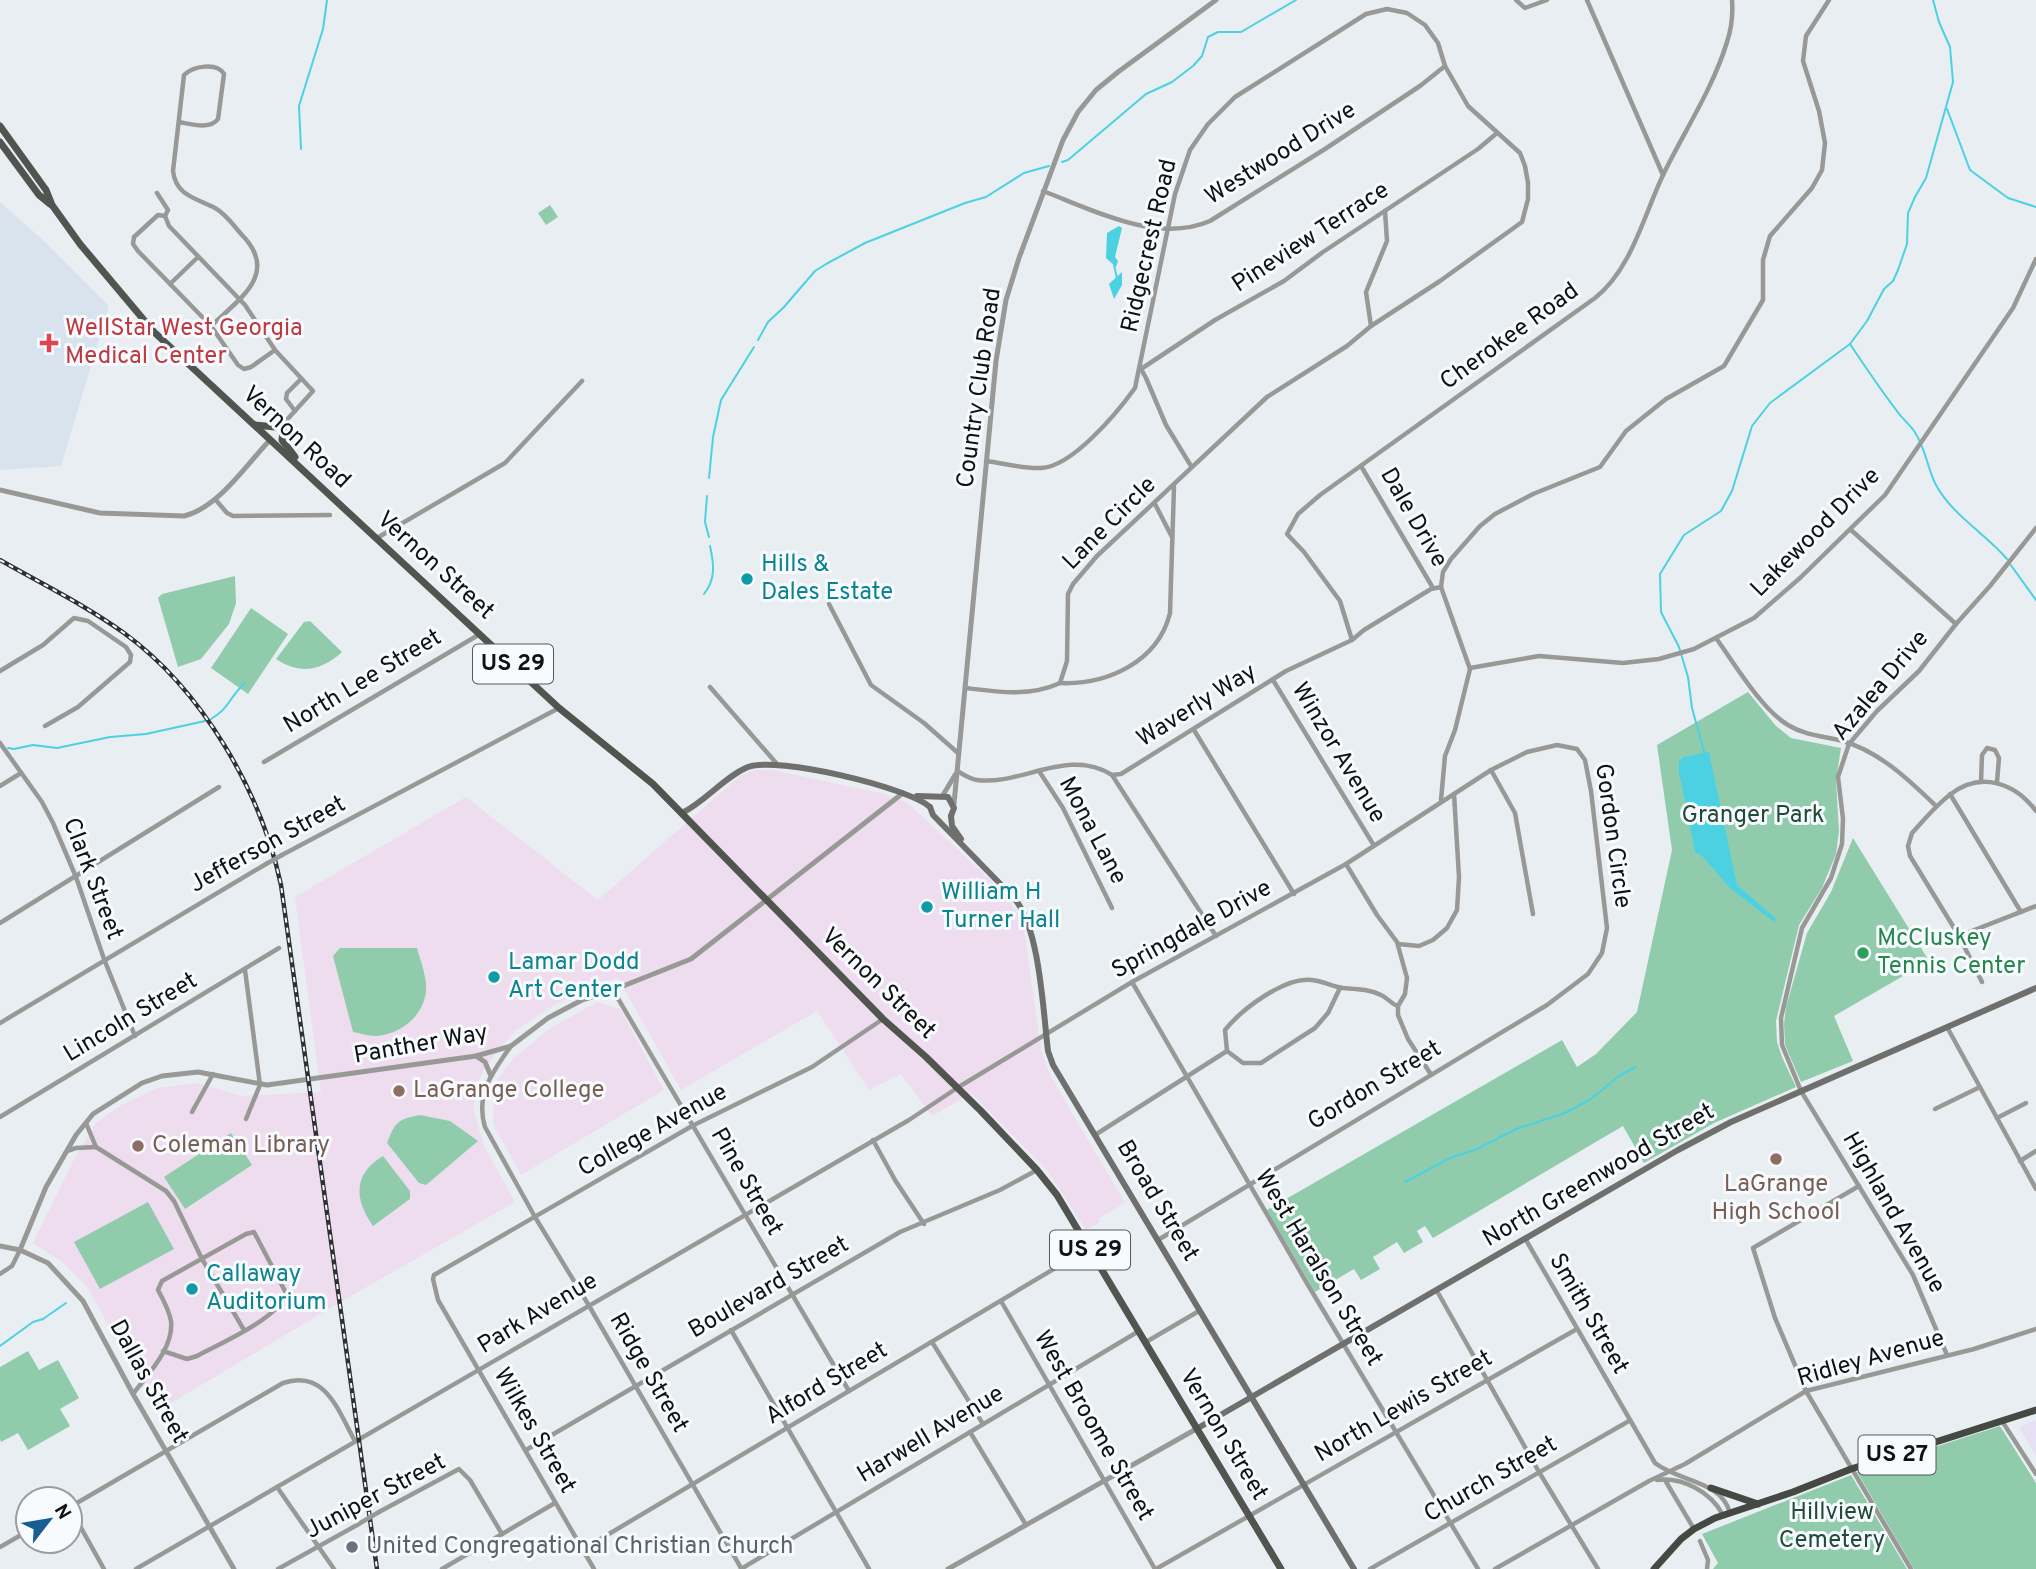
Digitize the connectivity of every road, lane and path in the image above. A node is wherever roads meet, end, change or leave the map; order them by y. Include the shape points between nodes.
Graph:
1 (1216, 0) edge
2 (1516, 0) edge
3 (1547, 0) edge
4 (1587, 0) edge
5 (1732, 0) edge
6 (1829, 0) edge
7 (1445, 66) junction
8 (179, 122) junction
9 (0, 126) edge
10 (1497, 133) junction
11 (0, 142) edge
12 (1663, 176) junction
13 (1043, 191) junction
14 (157, 192) dead end
15 (52, 205) junction
16 (1385, 211) junction
17 (165, 216) junction
18 (1169, 230) junction
19 (198, 257) junction
20 (2036, 259) edge
21 (170, 284) junction
22 (239, 300) junction
23 (211, 326) junction
24 (1371, 326) junction
25 (275, 350) junction
26 (1140, 369) junction
27 (302, 379) junction
28 (582, 381) dead end
29 (295, 411) junction
30 (284, 423) junction
31 (253, 425) junction
32 (270, 440) junction
33 (986, 461) junction
34 (1361, 466) junction
35 (1191, 467) junction
36 (307, 474) junction
37 (1174, 485) junction
38 (0, 490) edge
39 (215, 499) junction
40 (1155, 504) junction
41 (346, 511) joint
42 (330, 514) dead end
43 (2036, 528) edge
44 (1851, 530) junction
45 (1172, 538) junction
46 (377, 539) junction
47 (1441, 586) junction
48 (1433, 589) junction
49 (829, 604) dead end
50 (1955, 624) junction
51 (481, 633) junction
52 (1716, 638) junction
53 (1352, 640) junction
54 (1470, 668) junction
55 (0, 671) edge
56 (1273, 680) junction
57 (1059, 683) junction
58 (710, 687) dead end
59 (966, 688) junction
60 (559, 708) junction
61 (45, 726) dead end
62 (1194, 730) junction
63 (0, 743) edge
64 (1849, 744) junction
65 (958, 753) junction
66 (264, 762) dead end
67 (777, 764) junction
68 (1491, 770) junction
69 (1039, 771) junction
70 (21, 773) junction
71 (955, 773) junction
72 (1112, 775) junction
73 (1981, 782) junction
74 (1997, 782) junction
75 (0, 786) edge
76 (219, 787) dead end
77 (903, 793) junction
78 (1454, 793) junction
79 (1950, 794) junction
80 (940, 796) junction
81 (915, 797) junction
82 (1441, 801) junction
83 (954, 804) junction
84 (1936, 806) junction
85 (930, 807) junction
86 (2036, 811) edge
87 (682, 813) junction
88 (951, 816) junction
89 (938, 819) junction
90 (1373, 844) junction
91 (965, 845) junction
92 (1346, 864) junction
93 (76, 877) junction
94 (1294, 894) junction
95 (766, 900) junction
96 (2036, 906) edge
97 (1112, 908) dead end
98 (2021, 912) junction
99 (1533, 914) dead end
100 (0, 923) edge
101 (1216, 936) junction
102 (1959, 936) junction
103 (1398, 944) junction
104 (279, 948) dead end
105 (1602, 953) joint
106 (104, 959) junction
107 (246, 969) junction
108 (1132, 982) junction
109 (1982, 982) dead end
110 (1340, 988) junction
111 (2036, 988) edge
112 (613, 990) junction
113 (1398, 1006) junction
114 (883, 1019) junction
115 (0, 1023) edge
116 (1947, 1027) junction
117 (1046, 1034) junction
118 (135, 1036) junction
119 (511, 1046) junction
120 (1227, 1051) junction
121 (475, 1056) junction
122 (1430, 1073) junction
123 (213, 1074) junction
124 (491, 1076) junction
125 (1186, 1079) junction
126 (260, 1086) junction
127 (1980, 1087) junction
128 (957, 1088) junction
129 (1801, 1091) junction
130 (2026, 1103) dead end
131 (1935, 1109) dead end
132 (192, 1112) dead end
133 (0, 1117) edge
134 (1997, 1118) junction
135 (246, 1119) dead end
136 (85, 1122) junction
137 (692, 1126) junction
138 (1095, 1135) junction
139 (873, 1140) junction
140 (96, 1147) junction
141 (2036, 1151) edge
142 (66, 1152) junction
143 (2020, 1161) junction
144 (1037, 1170) junction
145 (1248, 1184) junction
146 (1859, 1186) junction
147 (2036, 1189) edge
148 (745, 1214) junction
149 (535, 1217) junction
150 (924, 1224) junction
151 (1158, 1240) junction
152 (1526, 1240) junction
153 (0, 1246) edge
154 (1089, 1248) junction
155 (20, 1250) junction
156 (202, 1259) junction
157 (437, 1272) joint
158 (0, 1274) edge
159 (1437, 1291) junction
160 (791, 1295) junction
161 (1001, 1301) junction
162 (588, 1304) junction
163 (1200, 1310) junction
164 (1577, 1329) junction
165 (2036, 1329) edge
166 (244, 1330) junction
167 (731, 1330) junction
168 (1139, 1331) junction
169 (932, 1342) junction
170 (1146, 1342) junction
171 (1343, 1345) junction
172 (163, 1351) junction
173 (1947, 1355) junction
174 (479, 1370) junction
175 (1486, 1381) junction
176 (1048, 1385) junction
177 (635, 1386) junction
178 (849, 1391) junction
179 (1806, 1391) junction
180 (133, 1394) junction
181 (1252, 1397) junction
182 (1620, 1406) junction
183 (2036, 1410) edge
184 (2001, 1420) junction
185 (1629, 1421) junction
186 (983, 1424) junction
187 (1619, 1427) junction
188 (788, 1428) junction
189 (1198, 1429) junction
190 (970, 1432) junction
191 (1396, 1432) junction
192 (355, 1441) junction
193 (526, 1450) junction
194 (166, 1451) junction
195 (1655, 1463) junction
196 (1851, 1469) junction
197 (1539, 1472) junction
198 (1667, 1472) junction
199 (2036, 1474) edge
200 (1665, 1479) junction
201 (1649, 1481) junction
202 (1104, 1482) junction
203 (691, 1484) junction
204 (1303, 1485) junction
205 (276, 1487) junction
206 (1711, 1489) junction
207 (84, 1499) edge
208 (555, 1503) junction
209 (1758, 1504) junction
210 (836, 1512) junction
211 (1727, 1514) junction
212 (1249, 1516) junction
213 (1450, 1523) junction
214 (1026, 1525) junction
215 (1572, 1525) junction
216 (209, 1526) junction
217 (1694, 1529) junction
218 (84, 1533) edge
219 (502, 1534) junction
220 (1700, 1541) dead end
221 (317, 1548) junction
222 (582, 1550) junction
223 (104, 1569) edge
224 (136, 1569) edge
225 (234, 1569) edge
226 (278, 1569) edge
227 (334, 1569) edge
228 (442, 1569) edge
229 (594, 1569) edge
230 (741, 1569) edge
231 (869, 1569) edge
232 (948, 1569) edge
233 (1155, 1569) edge
234 (1281, 1569) edge
235 (1354, 1569) edge
236 (1370, 1569) edge
237 (1478, 1569) edge
238 (1495, 1569) edge
239 (1598, 1569) edge
240 (1654, 1569) edge
241 (1707, 1569) edge
242 (1911, 1569) edge

1 - 13 street, Country Club Road via 1096,90 1063,140
2 - 3 street via 1525,8
4 - 12 street
5 - 12 street, Cherokee Road via 1726,44 1712,80
6 - 47 street via 1806,36 1803,61 1825,142 1822,170 1770,236 1763,260 1763,300 1724,366 1666,399 1626,431 1600,467 1495,514 1451,559
7 - 10 street, Ridgecrest Road via 1468,106
7 - 18 street, Westwood Drive via 1210,221 1192,229
7 - 18 street, Ridgecrest Road via 1438,43 1425,25 1407,13 1387,9 1366,13 1235,97 1208,124 1190,150
8 - 8 street via 186,71 222,69 215,124
8 - 22 street via 173,171 177,187 221,212 252,244 259,262 257,277
9 - 15 main road, Vernon Road / US 29
10 - 16 street, Pineview Terrace
10 - 24 street, Ridgecrest Road via 1520,153 1525,166 1528,199 1522,222
11 - 15 main road, Vernon Road / US 29 via 39,195
12 - 34 street, Cherokee Road via 1621,268 1603,291
13 - 18 street, Westwood Drive via 1131,223
13 - 33 street, Country Club Road via 1006,300
14 - 17 street via 168,210
15 - 31 main road, Vernon Road / US 29 via 153,332
16 - 24 street via 1387,241 1366,292
16 - 26 street, Pineview Terrace via 1284,281
17 - 19 street
17 - 21 street via 158,215 134,237 133,244
18 - 26 street, Ridgecrest Road
19 - 21 street
19 - 22 street
20 - 44 street, Lakewood Drive via 2013,308 1885,495
21 - 23 street
22 - 23 street
22 - 25 street
23 - 25 street via 244,369
24 - 35 street, Ridgecrest Road via 1267,397
25 - 27 street
26 - 33 street, Ridgecrest Road via 1135,388 1120,410 1058,464 1041,468
26 - 35 street
27 - 29 street via 287,393
27 - 29 street via 313,391
28 - 46 street via 505,463
29 - 30 street
30 - 31 main road
30 - 36 main road via 282,440
31 - 32 main road, Vernon Road / US 29
32 - 36 main road, Vernon Road / US 29
32 - 39 street
33 - 59 street, Country Club Road
34 - 48 street, Dale Drive
34 - 53 street, Cherokee Road via 1297,514 1287,534 1340,601
35 - 37 street, Lane Circle
36 - 41 main road, Vernon Road / US 29
37 - 40 street, Lane Circle
37 - 45 street
38 - 39 street via 100,513 149,516 190,514
39 - 42 street via 233,516
40 - 45 street
40 - 57 street, Lane Circle via 1123,530 1073,584 1068,594 1067,661
41 - 46 main road, Vernon Street / US 29
43 - 50 street, Azalea Drive
44 - 50 street
44 - 52 street, Lakewood Drive via 1773,603
45 - 57 street via 1170,613 1157,645 1113,675
46 - 51 main road, Vernon Street / US 29
47 - 48 street, Waverly Way
47 - 54 street
48 - 53 street, Waverly Way
49 - 65 street via 872,685
50 - 64 street, Azalea Drive via 1919,671
51 - 60 main road, Vernon Street / US 29
51 - 66 street, North Lee Street
52 - 54 street, Lakewood Drive via 1659,659 1623,663 1539,656
52 - 64 street via 1785,724 1807,735
53 - 56 street, Waverly Way
54 - 82 street via 1446,756
55 - 61 street via 43,645 74,618 88,621 126,647 131,655 127,665 78,707
56 - 62 street, Waverly Way
56 - 90 street, Winzor Avenue
57 - 59 street via 1030,692
58 - 67 street
59 - 65 street, Country Club Road
60 - 87 main road, Vernon Street / US 29
60 - 106 street, Jefferson Street, bridge via 282,855
62 - 72 street, Waverly Way
62 - 94 street
63 - 70 street, Clark Street
64 - 84 street via 1879,757
64 - 129 street, Azalea Drive via 1838,778 1842,844 1831,878 1802,928 1781,1017 1782,1045
65 - 71 street, Country Club Road
67 - 77 main road
67 - 87 main road via 743,770
68 - 78 street, Gordon Circle
68 - 99 street via 1515,813
68 - 105 street, Gordon Circle via 1527,752 1558,745 1577,749 1585,760 1603,880 1607,928
69 - 71 street via 979,780
69 - 72 street via 1068,764
69 - 97 street, Mona Lane via 1063,808
70 - 75 street
70 - 93 street, Clark Street via 53,823
71 - 80 street, Country Club Road
71 - 83 street, Country Club Road
72 - 101 street
73 - 74 street
73 - 74 street via 1982,755 1987,748 1995,750 1999,758
73 - 79 street
74 - 86 street via 2018,792
76 - 93 street
77 - 81 main road
77 - 95 street, Panther Way
78 - 82 street, Gordon Circle
78 - 103 street via 1457,910 1433,940 1419,946
79 - 84 street
79 - 98 street
80 - 81 main road
80 - 83 main road
80 - 85 main road
81 - 85 main road
82 - 90 street, Springdale Drive
83 - 88 main road
84 - 102 street via 1912,832 1908,849
85 - 89 main road
87 - 95 main road, Vernon Street / US 29
88 - 89 main road
88 - 91 main road, Broad Street
89 - 91 main road, Broad Street
90 - 92 street, Springdale Drive
91 - 117 main road, Broad Street via 1019,903 1028,919
92 - 94 street, Springdale Drive
92 - 103 street
93 - 100 street
93 - 106 street, Clark Street
94 - 101 street, Springdale Drive
95 - 112 street, Panther Way via 691,959
95 - 114 main road, Vernon Street / US 29
96 - 98 street
98 - 102 street
101 - 108 street, Springdale Drive
102 - 109 street
103 - 113 street via 1407,978
104 - 107 street, Lincoln Street
105 - 122 street, Gordon Street via 1588,974 1547,1005
106 - 115 street, Jefferson Street
106 - 118 street, Clark Street
107 - 118 street, Lincoln Street
107 - 126 street
108 - 117 street, Springdale Drive
108 - 125 street, West Haralson Street
110 - 113 street via 1380,994
110 - 120 street via 1315,1028 1261,1063 1243,1063
110 - 120 street via 1312,980 1283,985 1234,1019 1225,1030
111 - 116 main road, North Greenwood Street
112 - 119 street, Panther Way via 558,1012
112 - 137 street, Pine Street
113 - 122 street via 1402,1027
114 - 128 main road, Vernon Street / US 29
114 - 137 street, College Avenue via 812,1067
116 - 127 street
116 - 129 main road, North Greenwood Street
117 - 128 street, Springdale Drive
117 - 138 main road, Broad Street via 1053,1065
118 - 133 street, Lincoln Street
119 - 121 street, Panther Way
119 - 124 street, Ridge Street
120 - 125 street
121 - 124 street via 485,1062
121 - 126 street, Panther Way
122 - 145 street, Gordon Street
123 - 126 street, Panther Way
123 - 132 street
123 - 136 street, Panther Way via 182,1073 152,1079
124 - 149 street, Ridge Street via 482,1100 482,1120
125 - 138 street
125 - 145 street, West Haralson Street
126 - 135 street
127 - 131 street
127 - 134 street
128 - 139 street, Park Avenue
128 - 144 main road, Vernon Street / US 29
129 - 146 street, Highland Avenue
129 - 152 main road, North Greenwood Street via 1678,1150
130 - 134 street
134 - 143 street
136 - 140 street
136 - 142 street, Panther Way
137 - 148 street, Pine Street
137 - 149 street, College Avenue
138 - 151 main road, Broad Street
139 - 148 street, Park Avenue
139 - 150 street
140 - 142 street
140 - 156 street via 166,1191
141 - 143 street
142 - 155 street, Panther Way
143 - 147 street
144 - 150 street, Boulevard Street
144 - 154 main road, Vernon Street / US 29
145 - 151 street, Gordon Street
145 - 171 street, West Haralson Street
146 - 173 street, Highland Avenue via 1913,1275
146 - 179 street via 1753,1248 1775,1318
148 - 160 street, Pine Street
148 - 162 street, Park Avenue
149 - 157 street, College Avenue
149 - 162 street, Ridge Street
150 - 160 street, Boulevard Street via 900,1232
151 - 163 main road, Broad Street
152 - 159 main road, North Greenwood Street
152 - 164 street, Smith Street
153 - 155 street, Dallas Street
154 - 161 street, Alford Street
154 - 168 main road, Vernon Street / US 29
155 - 158 street via 12,1266
155 - 180 street, Dallas Street via 48,1263 83,1301
156 - 166 street
156 - 166 street via 254,1232 286,1296 268,1316
156 - 172 street via 162,1281 158,1290 171,1321
157 - 174 street, Wilkes Street via 433,1279 438,1300
159 - 171 main road, North Greenwood Street
159 - 175 street
160 - 167 street, Boulevard Street
160 - 178 street, Pine Street
161 - 169 street, Alford Street
161 - 176 street, West Broome Street
162 - 174 street, Park Avenue
162 - 177 street, Ridge Street
163 - 170 street
163 - 181 main road, Broad Street
164 - 175 street, North Lewis Street
164 - 182 street, Smith Street
165 - 173 street, Ridley Avenue
166 - 172 street via 187,1359
167 - 177 street, Boulevard Street
167 - 188 street
168 - 170 main road, Vernon Street / US 29
168 - 176 street, Harwell Avenue
169 - 178 street, Alford Street
169 - 186 street
170 - 189 main road, Vernon Street / US 29
171 - 181 main road, North Greenwood Street
171 - 191 street, West Haralson Street
172 - 180 street
173 - 179 street, Ridley Avenue
174 - 192 street, Park Avenue
174 - 193 street, Wilkes Street
175 - 191 street, North Lewis Street
175 - 197 street
176 - 186 street, Harwell Avenue
176 - 202 street, West Broome Street
177 - 193 street, Boulevard Street
177 - 203 street, Ridge Street
178 - 188 street, Alford Street
179 - 196 street
179 - 198 street, Ridley Avenue
180 - 194 street, Dallas Street
181 - 189 main road, North Greenwood Street
181 - 204 main road, Broad Street
182 - 185 street, Smith Street
182 - 187 street, Smith Street via 1623,1418
183 - 184 highway, US 27
184 - 196 highway, US 27
184 - 199 street
185 - 187 street, Church Street
185 - 195 street, Smith Street
186 - 190 street, Harwell Avenue
187 - 197 street, Church Street
188 - 203 street, Alford Street
188 - 210 street
189 - 202 street
189 - 212 main road, Vernon Street / US 29
190 - 210 street, Harwell Avenue
190 - 214 street
191 - 204 street, North Lewis Street
191 - 213 street, West Haralson Street
192 - 194 street via 318,1383 297,1378
192 - 205 street, Park Avenue
193 - 208 street, Wilkes Street
194 - 207 street
194 - 216 street, Dallas Street
195 - 198 street, Smith Street
195 - 201 street via 1656,1473
196 - 209 highway, US 27
196 - 242 street
197 - 213 street, Church Street
197 - 215 street
198 - 201 street, Ridley Avenue
198 - 206 street, Smith Street
200 - 201 street, Ridley Avenue
200 - 211 street via 1710,1496
200 - 217 street
201 - 215 street, Ridley Avenue
202 - 214 street
202 - 233 street, West Broome Street
203 - 222 street, Alford Street
203 - 230 street, Ridge Street
204 - 212 street, North Lewis Street
204 - 235 main road, Broad Street
205 - 216 street, Park Avenue
205 - 221 street
206 - 209 highway
206 - 211 street via 1723,1497
208 - 219 street
208 - 222 street, Wilkes Street
209 - 211 highway, US 27
210 - 230 street, Harwell Avenue
210 - 231 street
211 - 217 highway, US 27
212 - 233 street, North Lewis Street
212 - 234 main road, Vernon Street / US 29
213 - 236 street, Church Street
213 - 237 street, West Haralson Street
214 - 232 street
215 - 238 street, Ridley Avenue
215 - 239 street
216 - 224 street, Park Avenue
216 - 225 street, Dallas Street
217 - 240 highway, US 27
218 - 223 street
219 - 221 street, Juniper Street, bridge via 459,1469
219 - 228 street
220 - 241 street
221 - 226 street, Juniper Street
221 - 227 street
222 - 229 street, Wilkes Street

